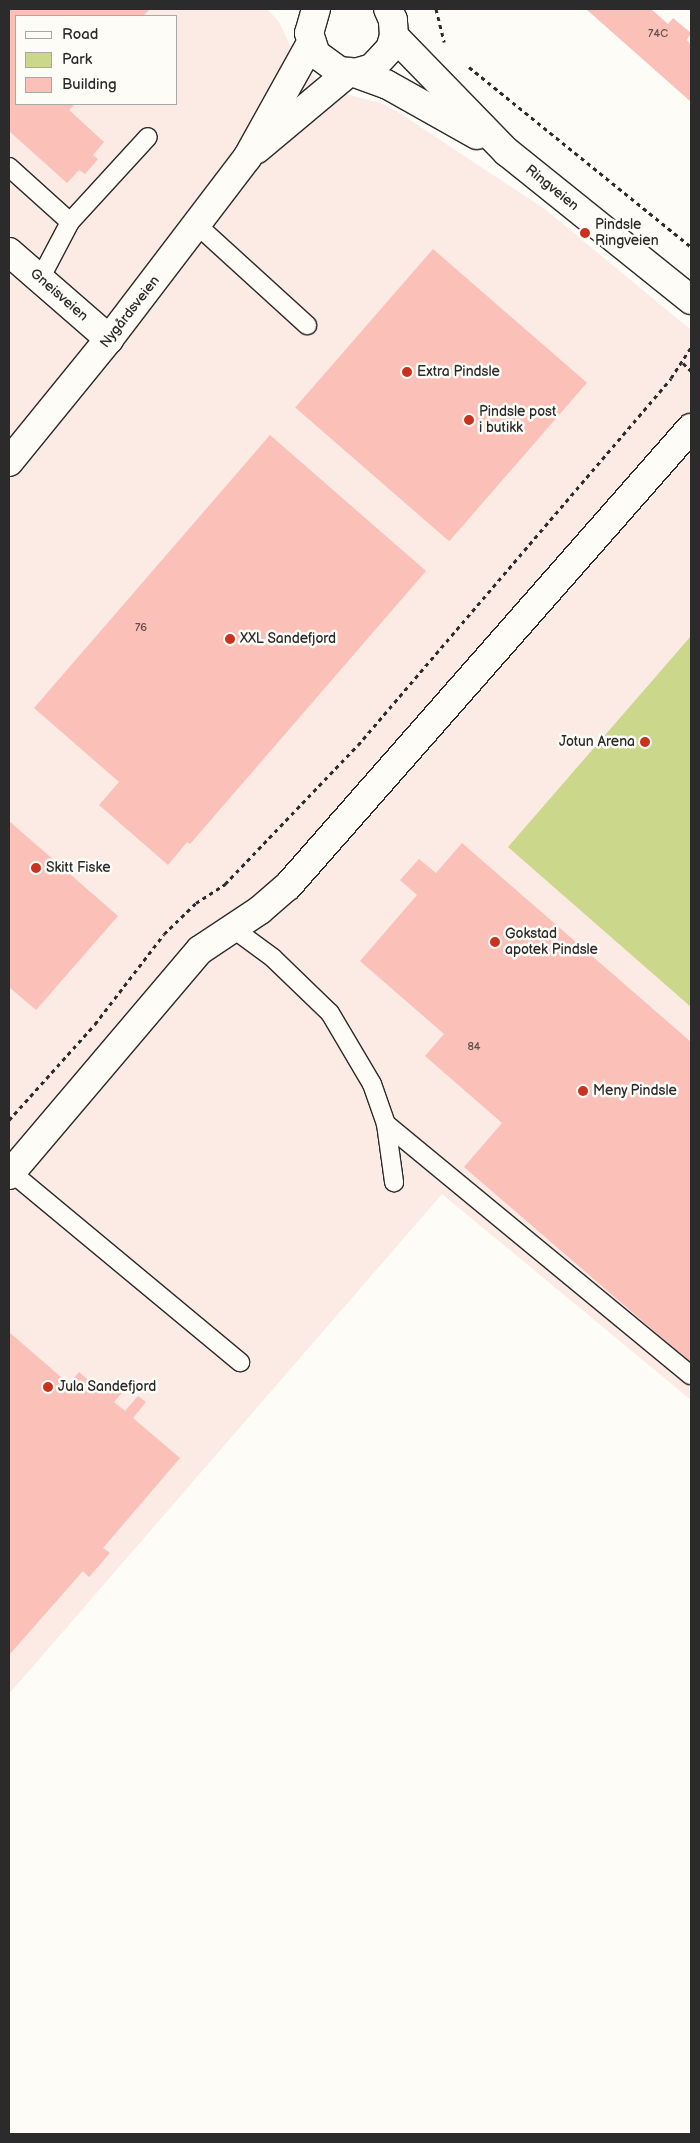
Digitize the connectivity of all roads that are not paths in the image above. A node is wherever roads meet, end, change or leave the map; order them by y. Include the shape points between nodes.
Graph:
1 (293, 9) edge
2 (393, 18) edge
3 (312, 28) edge
4 (352, 72) junction
5 (148, 137) dead end
6 (507, 152) junction
7 (246, 158) junction
8 (9, 167) edge
9 (70, 222) junction
10 (197, 225) junction
11 (9, 252) edge
12 (40, 279) junction
13 (691, 300) edge
14 (307, 325) dead end
15 (109, 339) junction
16 (691, 428) edge
17 (9, 462) edge
18 (231, 927) junction
19 (386, 1124) junction
20 (10, 1174) edge
21 (394, 1182) dead end
22 (240, 1362) dead end
23 (691, 1375) edge

1 - 3 street
2 - 4 street, Nygårdsveien via 384,58 372,68
2 - 6 street, Ringveien
3 - 4 street, Ringveien via 326,64
3 - 7 street, Nygårdsveien
4 - 6 street, Ringveien via 386,84
4 - 7 street, Nygårdsveien
5 - 9 lane
6 - 13 street, Ringveien
7 - 10 street, Nygårdsveien
8 - 9 lane
9 - 12 lane
10 - 14 lane
10 - 15 street, Nygårdsveien
11 - 12 street, Gneisveien
12 - 15 street, Gneisveien
15 - 17 street, Nygårdsveien
16 - 18 street via 288,886 260,910
18 - 19 lane via 273,958 330,1013 372,1084
18 - 20 street via 200,950
19 - 21 lane
19 - 23 lane
20 - 22 lane

